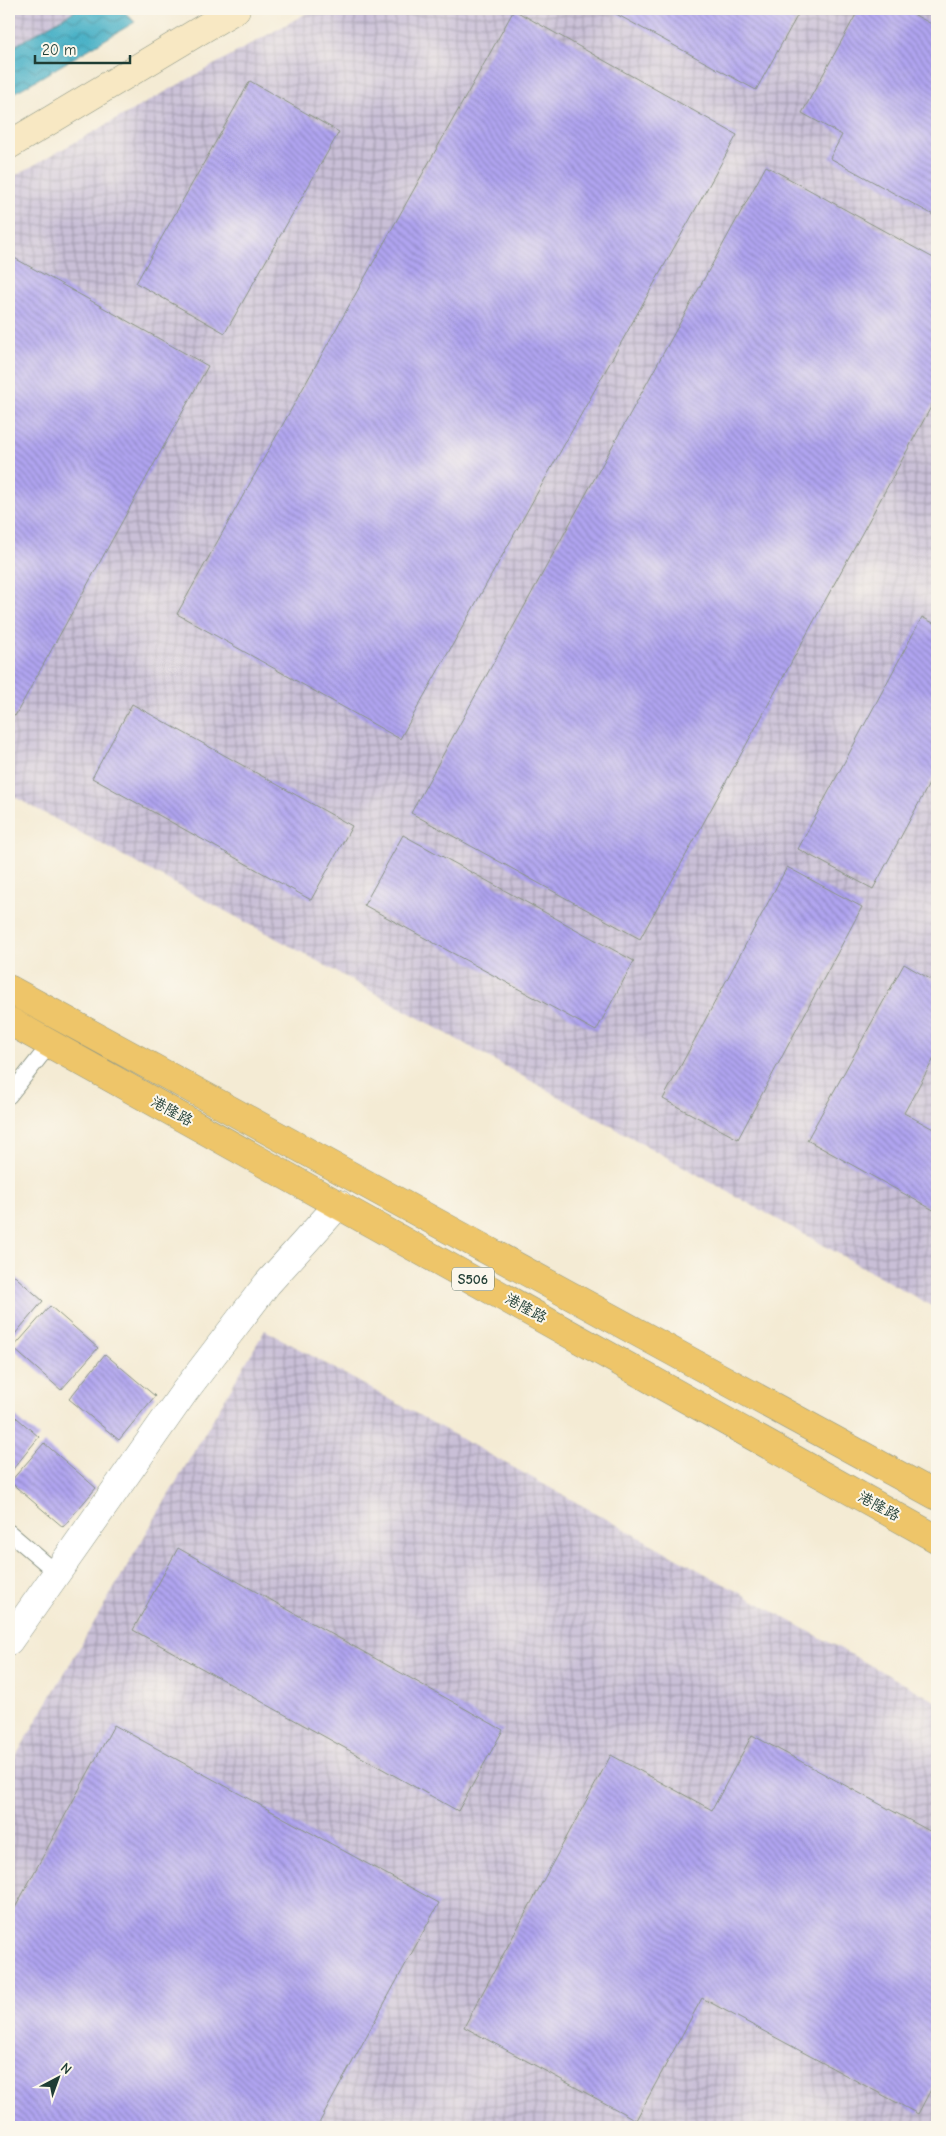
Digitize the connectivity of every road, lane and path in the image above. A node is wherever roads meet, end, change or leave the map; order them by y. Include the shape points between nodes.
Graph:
1 (236, 9) edge
2 (9, 145) edge
3 (9, 989) edge
4 (9, 1021) edge
5 (51, 1044) junction
6 (9, 1096) edge
7 (339, 1204) junction
8 (937, 1496) edge
9 (9, 1532) edge
10 (937, 1539) edge
11 (56, 1573) junction
12 (9, 1641) edge

1 - 2 street
3 - 8 main road, 港隆路 / S506
4 - 5 main road, 港隆路 / S506
5 - 6 lane
5 - 7 main road, 港隆路 / S506
7 - 10 main road, 港隆路 / S506
7 - 11 street via 261,1292 185,1391
9 - 11 lane
11 - 12 street

